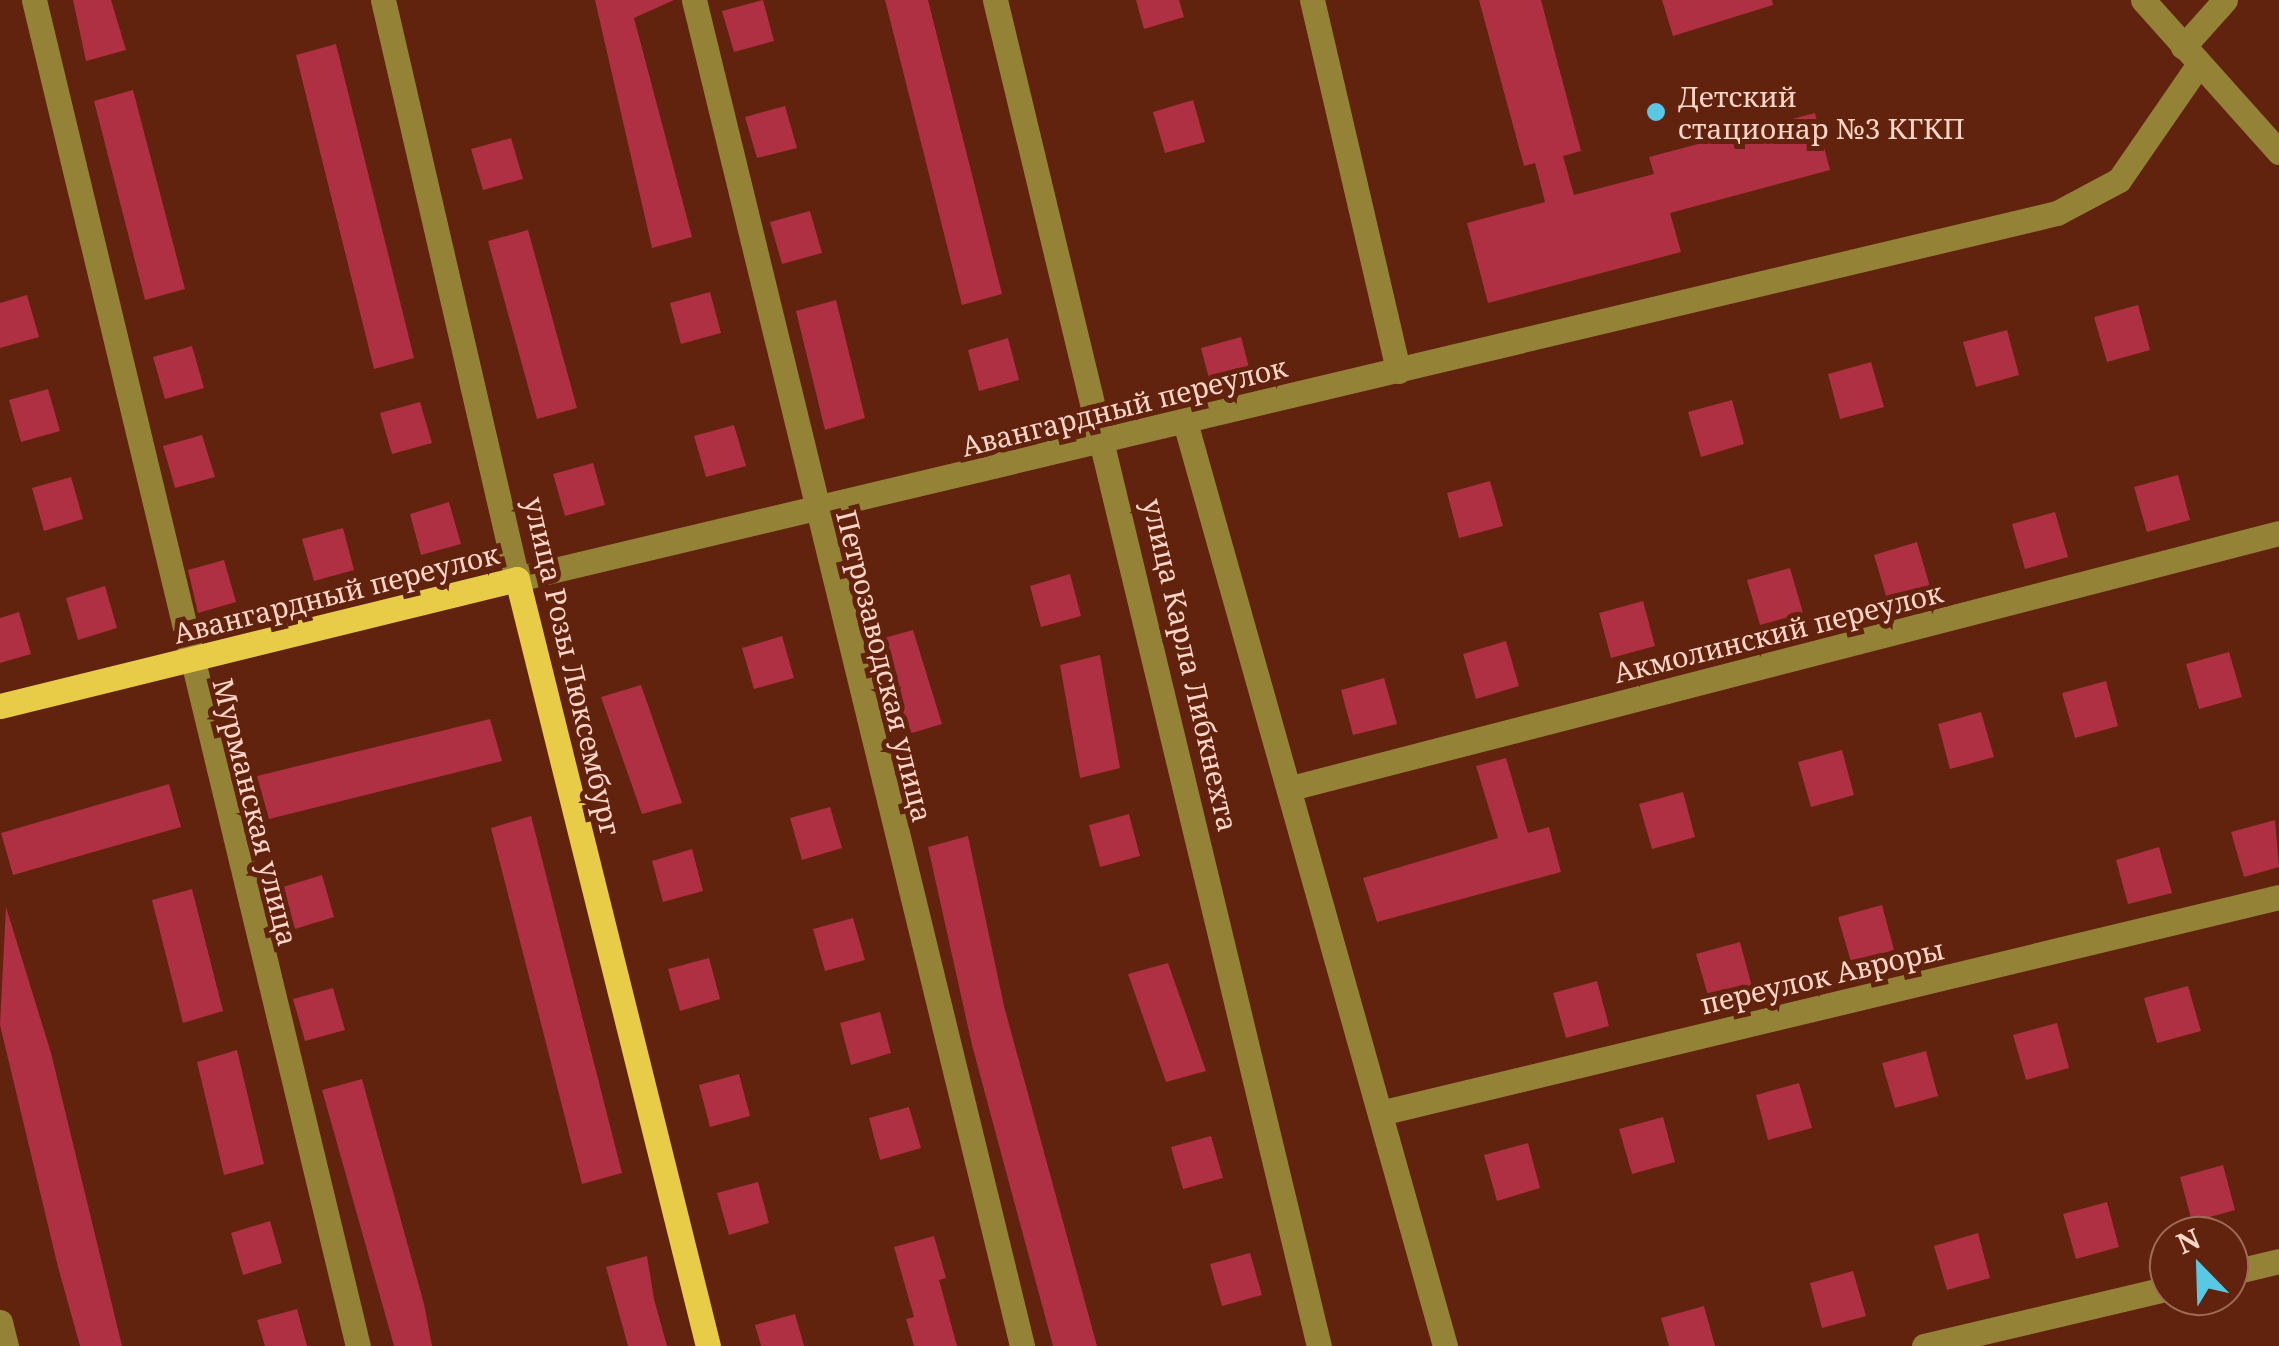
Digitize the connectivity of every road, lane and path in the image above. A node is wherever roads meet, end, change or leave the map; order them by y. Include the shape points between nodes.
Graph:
1 (34, 0) edge
2 (383, 0) edge
3 (694, 0) edge
4 (995, 0) edge
5 (1312, 0) edge
6 (2142, 0) edge
7 (2225, 0) edge
8 (2191, 56) junction
9 (2279, 152) edge
10 (1398, 371) junction
11 (1185, 422) junction
12 (1108, 440) junction
13 (815, 510) junction
14 (2279, 533) edge
15 (518, 579) junction
16 (188, 661) junction
17 (0, 706) edge
18 (1291, 788) junction
19 (2279, 897) edge
20 (1380, 1113) junction
21 (2279, 1262) edge
22 (2249, 1269) edge
23 (2149, 1293) edge
24 (0, 1322) edge
25 (6, 1346) edge
26 (358, 1346) edge
27 (708, 1346) edge
28 (1022, 1346) edge
29 (1319, 1346) edge
30 (1445, 1346) edge
31 (1924, 1346) edge

1 - 16 street, Мурманская улица
2 - 15 street, улица Розы Люксембург
3 - 13 street, Петрозаводская улица
4 - 12 street, улица Карла Либкнехта
5 - 10 street
6 - 8 street
7 - 8 street, Авангардный переулок
8 - 9 street
8 - 10 street, Авангардный переулок via 2119,180 2057,213
10 - 11 street, Авангардный переулок
11 - 12 street, Авангардный переулок
11 - 18 street
12 - 13 street, Авангардный переулок
12 - 29 street, улица Карла Либкнехта
13 - 15 street, Авангардный переулок
13 - 28 street, Петрозаводская улица
14 - 18 street, Акмолинский переулок
15 - 16 main road, Авангардный переулок
15 - 27 main road, улица Розы Люксембург
16 - 17 main road, Авангардный переулок
16 - 26 street, Мурманская улица
18 - 20 street
19 - 20 street, переулок Авроры
20 - 30 street
21 - 22 street
23 - 31 street
24 - 25 street

